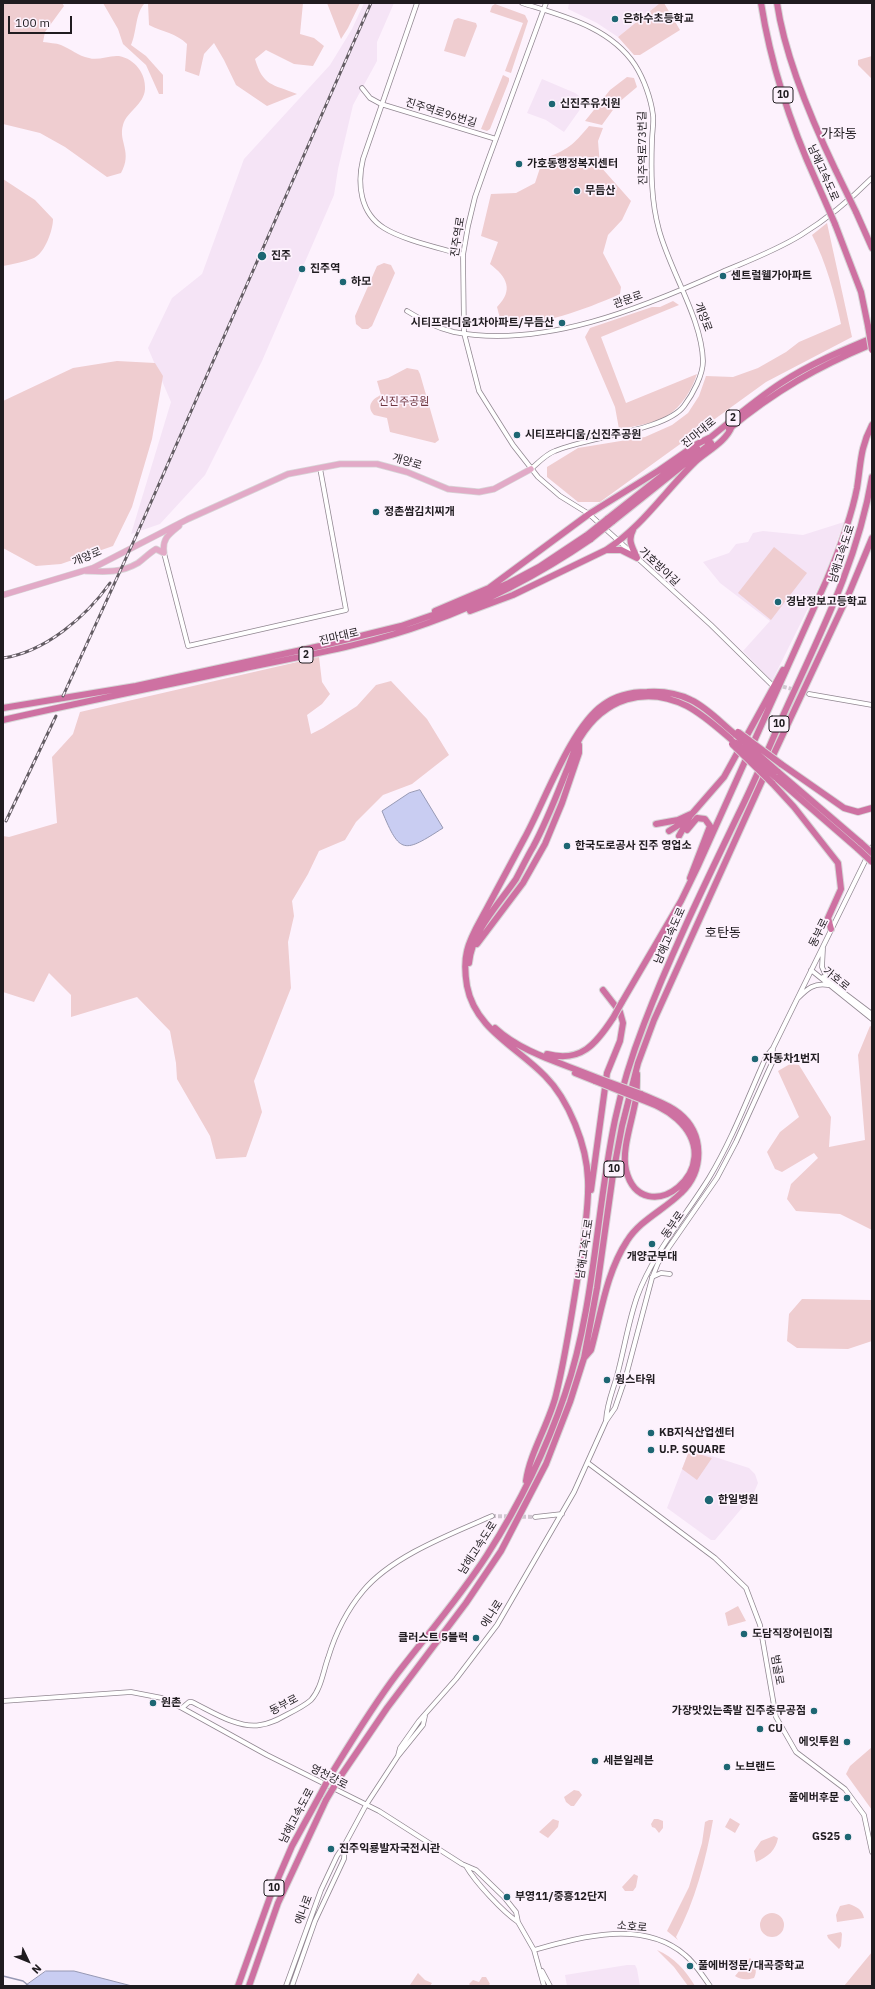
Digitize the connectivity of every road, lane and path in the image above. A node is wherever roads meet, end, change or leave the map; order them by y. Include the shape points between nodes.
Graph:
1 (417, 3) edge
2 (522, 3) edge
3 (546, 3) edge
4 (761, 3) edge
5 (777, 3) edge
6 (544, 10) junction
7 (362, 88) dead end
8 (381, 104) junction
9 (496, 139) junction
10 (872, 178) edge
11 (872, 248) edge
12 (463, 255) junction
13 (681, 290) junction
14 (407, 311) dead end
15 (464, 334) junction
16 (872, 338) edge
17 (872, 344) edge
18 (872, 350) edge
19 (872, 425) edge
20 (732, 426) junction
21 (709, 438) junction
22 (320, 468) junction
23 (531, 469) junction
24 (872, 477) edge
25 (589, 514) junction
26 (188, 519) junction
27 (610, 520) junction
28 (634, 528) junction
29 (589, 537) junction
30 (872, 538) edge
31 (164, 539) junction
32 (619, 541) junction
33 (606, 550) junction
34 (150, 552) junction
35 (164, 553) junction
36 (637, 558) junction
37 (84, 571) junction
38 (3, 595) edge
39 (449, 615) junction
40 (426, 618) junction
41 (798, 642) junction
42 (771, 684) tunnel mouth
43 (810, 694) dead end
44 (872, 705) edge
45 (3, 708) edge
46 (3, 720) edge
47 (717, 723) junction
48 (735, 738) junction
49 (580, 739) junction
50 (776, 774) junction
51 (872, 808) edge
52 (695, 811) junction
53 (688, 819) junction
54 (660, 824) dead end
55 (669, 831) dead end
56 (872, 847) edge
57 (872, 853) edge
58 (872, 862) edge
59 (688, 888) junction
60 (831, 929) junction
61 (823, 945) junction
62 (471, 952) junction
63 (811, 970) junction
64 (829, 984) junction
65 (603, 990) dead end
66 (795, 1001) junction
67 (872, 1014) edge
68 (872, 1019) edge
69 (493, 1031) junction
70 (514, 1042) junction
71 (773, 1048) junction
72 (638, 1063) junction
73 (595, 1079) junction
74 (640, 1096) junction
75 (584, 1237) junction
76 (670, 1274) dead end
77 (652, 1278) junction
78 (584, 1358) junction
79 (606, 1420) junction
80 (588, 1463) junction
81 (525, 1489) junction
82 (562, 1514) junction
83 (492, 1516) tunnel mouth
84 (535, 1517) tunnel mouth
85 (3, 1701) edge
86 (182, 1708) junction
87 (366, 1805) junction
88 (345, 1844) junction
89 (872, 1852) edge
90 (465, 1866) junction
91 (518, 1922) junction
92 (534, 1950) junction
93 (537, 1961) junction
94 (238, 1986) edge
95 (249, 1986) edge
96 (286, 1986) edge
97 (292, 1986) edge
98 (543, 1986) edge
99 (550, 1986) edge
100 (710, 1986) edge

1 - 8 street
2 - 6 street, 진주역로73번길
3 - 6 street, 진주역로
4 - 18 highway, 남해고속도로 / 10, bridge via 776,73 789,116 861,292
5 - 11 highway, 남해고속도로 / 10, bridge via 779,20 804,97 818,133
6 - 9 street, 진주역로
6 - 13 street, 진주역로73번길 via 599,32 612,41 635,65 641,77 653,116 652,195 658,224
7 - 8 street via 370,98
8 - 9 street, 진주역로96번길
8 - 12 street via 360,172 360,189 366,207 384,228
9 - 12 street, 진주역로 via 475,197
10 - 13 street, 관문로 via 803,234
12 - 15 street, 진주역로
13 - 15 street, 관문로 via 604,317 549,331 516,335
13 - 23 street, 개양로 via 701,336 703,363 699,378 684,407 666,420 553,451
14 - 15 street, 관문로 via 432,325
15 - 23 street, 진주역로 via 479,390 492,414
16 - 21 highway, 진마대로 / 2 via 816,363 786,380
17 - 20 highway, 진마대로 / 2 via 800,378
19 - 41 highway via 863,444 857,488 844,534
20 - 27 highway, 진마대로 / 2
20 - 28 highway via 729,433 695,462
21 - 25 highway
21 - 27 highway, 진마대로 / 2
22 - 23 main road, 개양로 via 340,464 377,464 407,472 448,489 479,492 494,489
22 - 26 main road, 개양로 via 288,474
22 - 35 street via 346,610 188,646
23 - 25 street, 가호방아길 via 554,492
24 - 81 highway, 남해고속도로 / 10 via 861,530 837,599 692,911 632,1056 615,1122 580,1341 565,1394
25 - 32 street, 가호방아길
25 - 40 highway via 489,588 432,612
26 - 31 main road
26 - 37 main road, 개양로
27 - 29 highway, 2, bridge
28 - 32 highway
28 - 36 highway via 630,538
29 - 39 highway, 진마대로 / 2 via 541,571 511,588
29 - 40 highway, 진마대로 / 2 via 509,583
30 - 72 highway, 남해고속도로 / 10 via 670,983
31 - 34 main road
31 - 35 main road
32 - 33 highway
32 - 36 street, 가호방아길
33 - 36 highway via 621,550
33 - 39 highway via 513,595 461,614
34 - 35 main road via 156,549
34 - 37 main road via 138,563 121,570 108,573
36 - 42 street, 가호방아길
37 - 38 main road, 개양로
39 - 46 highway, 진마대로 / 2 via 402,632 321,652
40 - 45 highway, 진마대로 / 2 via 382,632 144,684
41 - 52 highway via 728,770
41 - 59 highway
43 - 44 street
47 - 48 highway
47 - 48 highway via 729,725
47 - 49 highway via 679,703 663,698 640,697 617,703 599,714
47 - 69 highway via 692,700 673,693 654,691 636,692 609,701 602,705 583,727 479,924 467,952 465,973 468,994 477,1012
48 - 50 highway, bridge
48 - 51 highway, bridge via 781,764 844,808 858,812
48 - 60 highway, bridge via 838,863 841,889 828,918
49 - 62 highway via 537,840 479,932
49 - 62 highway via 579,753 551,832 523,883
50 - 57 highway, bridge
50 - 58 highway, bridge
52 - 53 highway
52 - 54 highway via 678,820
53 - 55 highway
53 - 59 highway via 681,837 695,819 702,818 708,821 710,826 693,867
56 - 60 street, 동부로
59 - 70 highway, bridge via 613,1018 598,1040 588,1049 575,1055 553,1056
60 - 61 street, 동부로
61 - 63 street, 동부로
61 - 64 street via 822,967
62 - 70 highway via 468,974 474,998 486,1020
63 - 64 street, 가호로
63 - 66 street, 동부로
64 - 66 street via 808,987
64 - 67 street, 가호로
64 - 68 street, 가호로
65 - 75 highway via 620,1012 623,1023 620,1041 607,1074
66 - 71 street, 동부로
69 - 73 highway via 517,1048
69 - 75 highway via 544,1075 567,1106 587,1166 588,1193
70 - 73 highway
71 - 77 street, 동부로 via 772,1063 736,1142 717,1178 658,1263
71 - 79 street, 동부로 via 766,1057 709,1178 671,1233 637,1297 619,1370 607,1406
72 - 74 highway via 626,1169 630,1181 642,1193 653,1196 670,1194 685,1182 690,1173 693,1165 693,1144 678,1119
72 - 78 highway, 남해고속도로 / 10 via 626,1106 613,1174
73 - 74 highway, bridge
74 - 78 highway via 674,1109 689,1122 697,1141 697,1167 682,1192 641,1224 626,1242 611,1273 591,1350
75 - 81 highway via 570,1332 556,1396 527,1472
76 - 77 street via 661,1273
77 - 79 street, 동부로 via 626,1376 615,1408
78 - 95 highway, 남해고속도로 / 10, bridge via 546,1464 501,1551 466,1603 387,1708 326,1800 278,1903
79 - 80 street, 동부로
80 - 82 street, 동부로
80 - 89 street, 범골로 via 715,1558 746,1588 760,1625 776,1717 796,1752 845,1789 864,1815
81 - 94 highway, 남해고속도로 / 10, bridge via 487,1555 394,1678 330,1776 292,1846 270,1897
82 - 84 street
82 - 87 street, 에나로 via 497,1625 456,1679 419,1721
83 - 86 street, 동부로 via 409,1554 371,1582 354,1602 346,1617 328,1657 318,1689 312,1699 301,1708 274,1722 259,1726 237,1722 192,1702
85 - 86 street via 131,1692 162,1698
86 - 87 street, 영천강로
87 - 88 street, 에나로
87 - 90 street, 영천강로
88 - 96 street, 에나로 via 321,1890
88 - 97 street, 에나로 via 344,1859 315,1922
90 - 91 street, 영천강로 via 510,1917
90 - 91 street, 영천강로 via 476,1870 504,1897 516,1912
91 - 92 street, 영천강로
92 - 93 street, 영천강로
92 - 100 street, 소호로 via 567,1941 611,1934 653,1938 667,1942 685,1954
93 - 98 street, 영천강로
93 - 99 street, 영천강로

